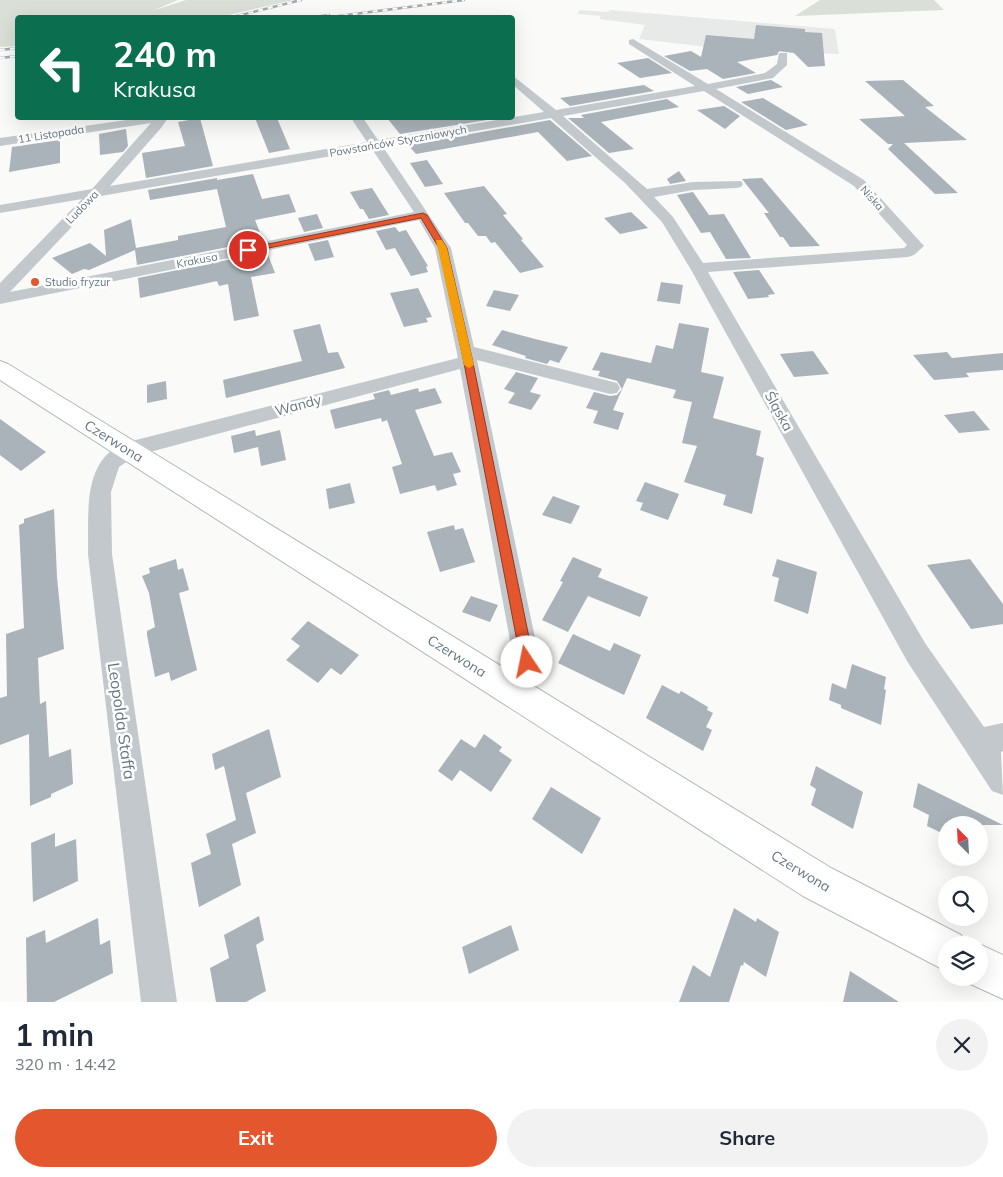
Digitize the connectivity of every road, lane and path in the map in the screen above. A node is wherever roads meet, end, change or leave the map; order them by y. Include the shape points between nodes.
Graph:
1 (633, 42) dead end
2 (783, 55) dead end
3 (515, 81) edge
4 (706, 88) junction
5 (554, 115) junction
6 (147, 120) edge
7 (159, 120) edge
8 (358, 120) edge
9 (0, 142) edge
10 (376, 145) junction
11 (736, 184) dead end
12 (96, 193) junction
13 (643, 194) junction
14 (0, 209) edge
15 (423, 215) junction
16 (698, 268) junction
17 (0, 293) edge
18 (0, 299) edge
19 (467, 356) junction
20 (0, 368) edge
21 (559, 382) dead end
22 (610, 388) dead end
23 (128, 450) junction
24 (515, 692) junction
25 (991, 740) edge
26 (1003, 780) edge
27 (938, 946) edge
28 (988, 970) edge
29 (1003, 977) edge
30 (159, 1002) edge

1 - 4 street, Niska
2 - 4 street, Powstańców Styczniowych via 782,65 769,76
3 - 5 street, Śląska
4 - 5 street, Powstańców Styczniowych
4 - 16 street, Niska via 859,183 916,246 908,252
5 - 10 street, Powstańców Styczniowych
5 - 13 street, Śląska
6 - 9 street, 11 Listopada
7 - 12 street, Ludowa
8 - 10 street
10 - 12 street, Powstańców Styczniowych
10 - 15 street
11 - 13 street via 693,186
12 - 14 street, Powstańców Styczniowych
12 - 17 street, Ludowa
13 - 16 street, Śląska via 668,220
15 - 18 street, Krakusa
15 - 19 street via 443,248
16 - 25 street, Śląska via 916,652
19 - 21 street
19 - 22 street
19 - 23 street, Wandy
19 - 24 street via 527,662
20 - 23 main road, Czerwona
23 - 24 main road, Czerwona
23 - 30 street, Leopolda Staffa via 110,462 100,492 100,554
24 - 27 main road, Czerwona via 817,882
25 - 26 street, Śląska
28 - 29 main road

